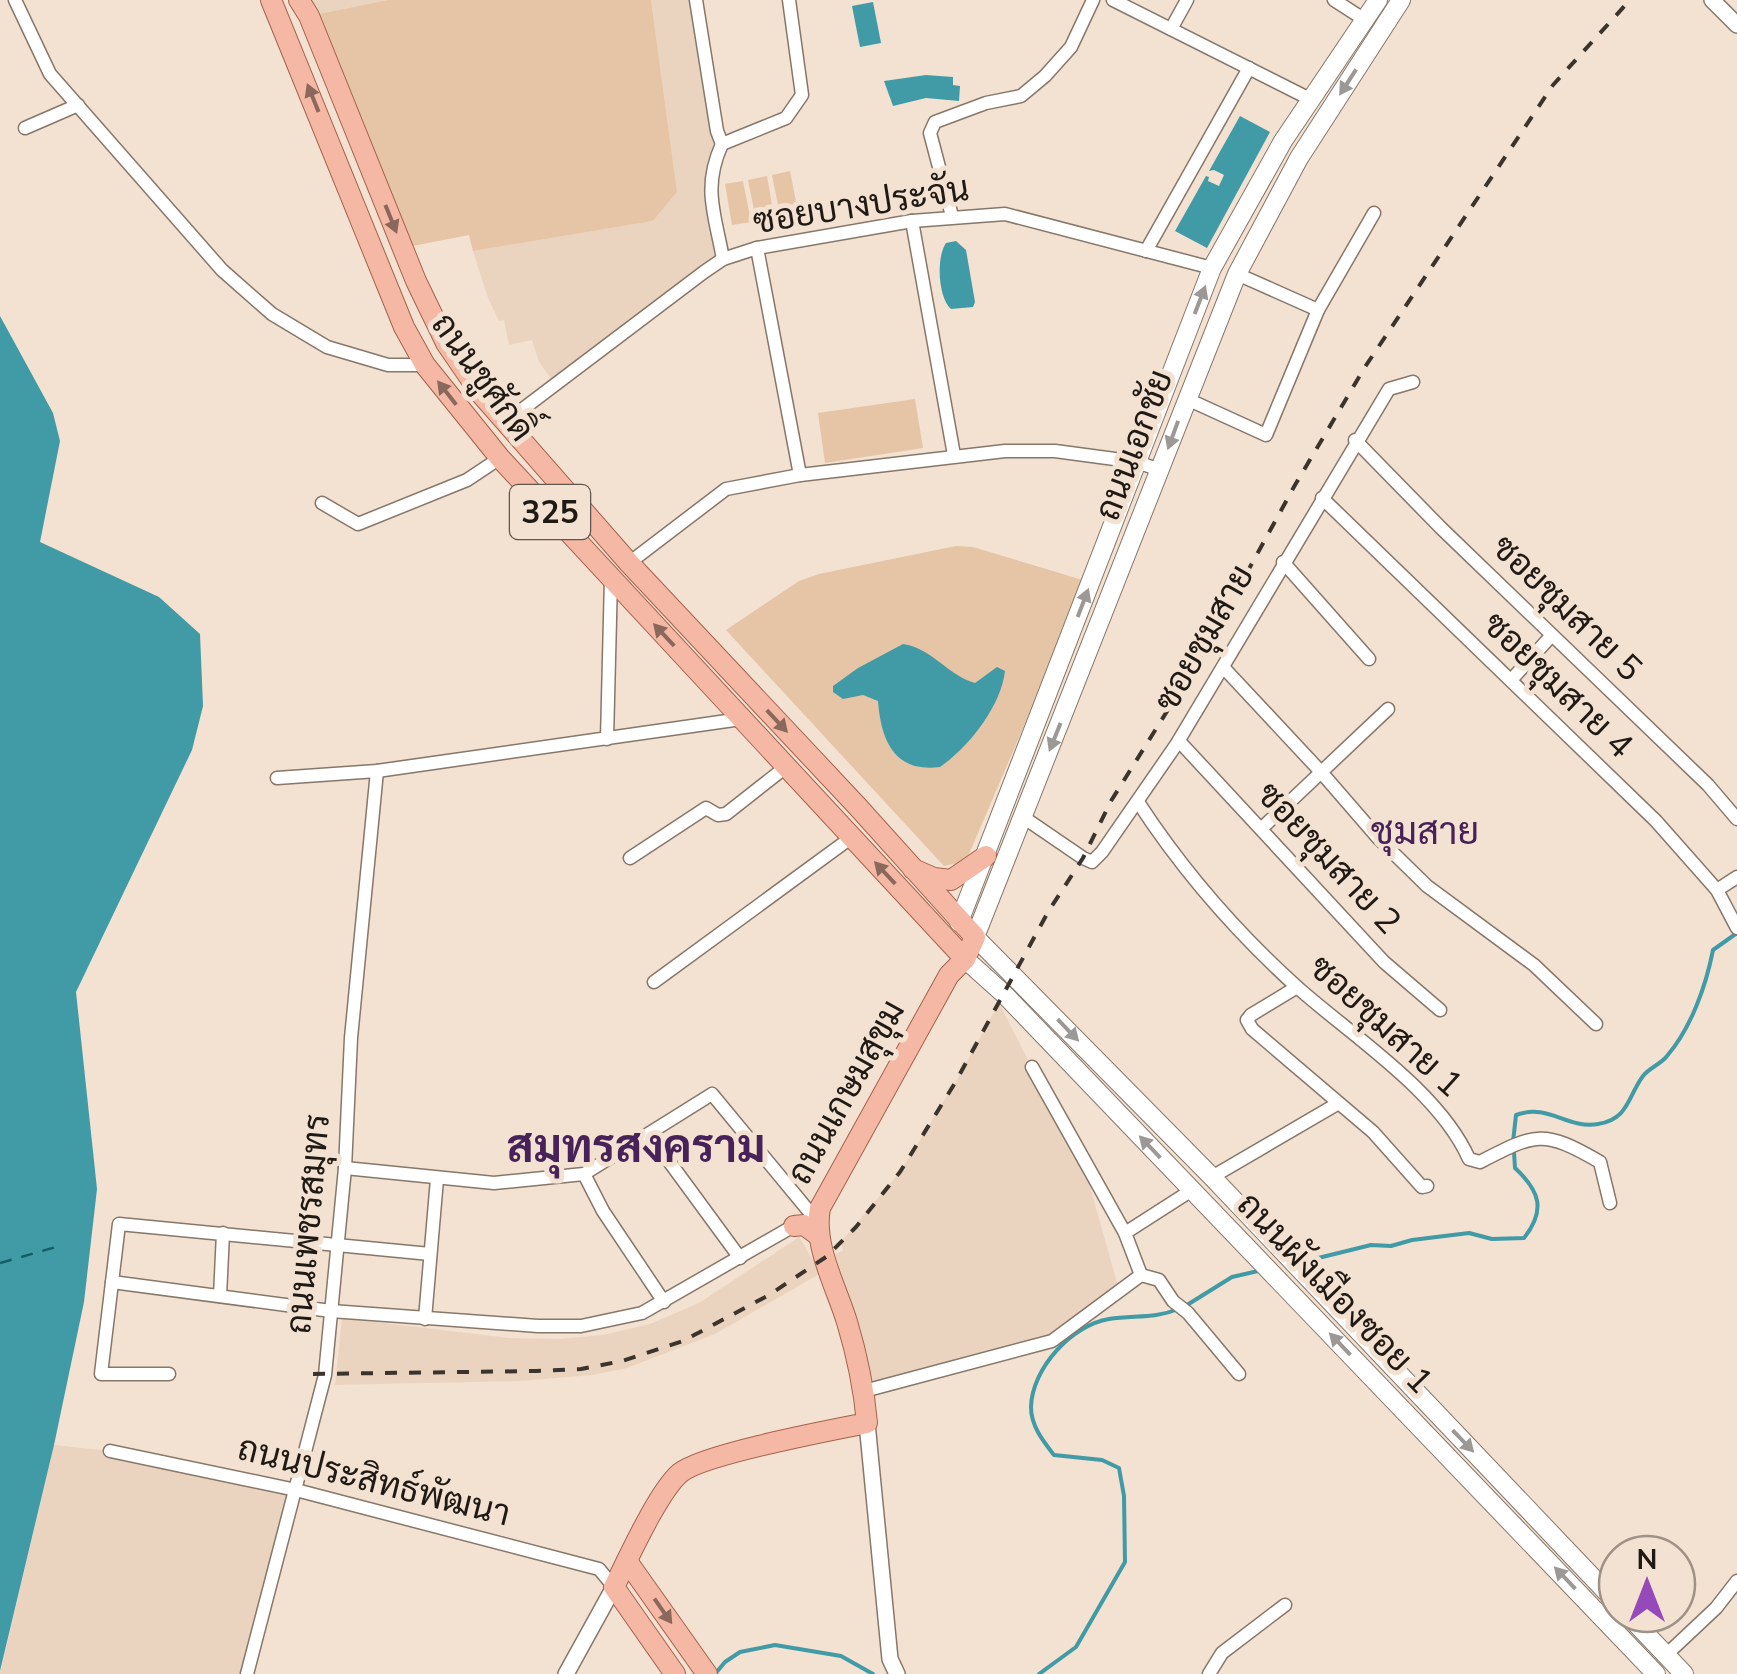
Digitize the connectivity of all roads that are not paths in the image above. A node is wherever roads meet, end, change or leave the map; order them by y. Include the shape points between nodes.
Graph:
1 (16, 0) edge
2 (268, 0) edge
3 (696, 0) edge
4 (789, 0) edge
5 (1093, 0) edge
6 (1113, 0) edge
7 (1188, 0) edge
8 (1334, 0) edge
9 (1378, 0) edge
10 (1401, 0) edge
11 (1712, 0) edge
12 (303, 4) edge
13 (1365, 20) junction
14 (1737, 25) edge
15 (1171, 29) junction
16 (1249, 68) junction
17 (1310, 99) junction
18 (78, 104) junction
19 (24, 128) dead end
20 (722, 144) junction
21 (1374, 213) dead end
22 (952, 216) junction
23 (912, 221) junction
24 (757, 248) junction
25 (1146, 251) junction
26 (724, 260) junction
27 (1212, 268) junction
28 (1237, 274) junction
29 (1318, 310) junction
30 (426, 365) junction
31 (1413, 382) dead end
32 (1187, 398) junction
33 (507, 421) junction
34 (1355, 440) junction
35 (954, 455) junction
36 (500, 458) junction
37 (1137, 462) junction
38 (1160, 470) junction
39 (800, 475) junction
40 (1322, 498) junction
41 (322, 502) dead end
42 (1283, 562) junction
43 (629, 564) junction
44 (611, 578) junction
45 (1552, 635) junction
46 (1369, 660) dead end
47 (1222, 667) junction
48 (1512, 679) junction
49 (1388, 709) dead end
50 (742, 719) junction
51 (607, 739) junction
52 (1179, 741) junction
53 (787, 766) junction
54 (377, 770) junction
55 (1322, 772) junction
56 (277, 778) dead end
57 (1138, 802) junction
58 (858, 807) junction
59 (1024, 817) junction
60 (1737, 819) edge
61 (1262, 828) junction
62 (846, 830) junction
63 (986, 856) junction
64 (630, 858) dead end
65 (911, 868) junction
66 (1737, 877) edge
67 (1717, 890) junction
68 (1734, 922) edge
69 (967, 930) junction
70 (958, 952) junction
71 (654, 982) dead end
72 (1297, 986) junction
73 (1039, 1000) junction
74 (1440, 1010) dead end
75 (1024, 1015) junction
76 (1596, 1024) dead end
77 (1032, 1068) dead end
78 (1337, 1104) junction
79 (649, 1134) junction
80 (345, 1168) junction
81 (584, 1174) junction
82 (1212, 1177) junction
83 (437, 1178) junction
84 (1427, 1186) dead end
85 (1192, 1190) junction
86 (1610, 1203) dead end
87 (808, 1216) junction
88 (1126, 1233) junction
89 (223, 1234) junction
90 (339, 1244) junction
91 (430, 1254) junction
92 (740, 1258) junction
93 (1141, 1276) junction
94 (112, 1282) junction
95 (220, 1296) junction
96 (664, 1302) junction
97 (331, 1311) junction
98 (425, 1319) junction
99 (169, 1374) dead end
100 (1239, 1374) dead end
101 (864, 1391) junction
102 (867, 1423) junction
103 (110, 1451) dead end
104 (296, 1490) junction
105 (628, 1561) junction
106 (1737, 1581) edge
107 (1597, 1582) edge
108 (614, 1587) junction
109 (1285, 1605) dead end
110 (1646, 1634) edge
111 (1666, 1655) junction
112 (894, 1666) edge
113 (702, 1668) edge
114 (247, 1674) edge
115 (566, 1674) edge
116 (675, 1674) edge
117 (1209, 1674) edge
118 (1656, 1674) edge
119 (1684, 1674) edge

1 - 18 street via 50,74
30 -> 2 main road, ถนนชูศักดิ์ / 325 via 404,326 283,22
3 - 20 street
4 - 20 street via 802,95 786,118
5 - 22 street via 1072,47 1021,96 935,122 930,133
6 - 15 street
7 - 15 street
8 - 13 street
9 - 13 main road, ถนนเอกชัย
10 -> 28 main road, ถนนเอกชัย via 1299,158
11 - 14 street
12 -> 33 main road, ถนนชูศักดิ์ / 325 via 446,343
13 - 17 main road, ถนนเอกชัย
15 - 16 street
16 - 17 street
16 - 25 street
17 - 27 main road, ถนนเอกชัย
18 - 19 street
18 - 30 street via 222,270 272,314 328,347 388,365
20 - 26 street via 710,183
21 - 29 street
22 - 23 street, ซอยบางประจัน
22 - 25 street, ซอยบางประจัน via 1005,214
23 - 24 street, ซอยบางประจัน
23 - 35 street
24 - 26 street, ซอยบางประจัน
24 - 39 street
25 - 27 street, ซอยบางประจัน
26 - 33 street, ซอยบางประจัน
37 -> 27 main road, ถนนเอกชัย
28 - 29 street
28 - 32 main road, ถนนเอกชัย
29 - 32 street via 1266,435
36 -> 30 main road, ถนนชูศักดิ์ / 325
31 - 34 street, ซอยชุมสาย via 1388,388
32 -> 38 main road, ถนนเอกชัย
33 - 43 main road, ถนนชูศักดิ์ / 325
34 - 40 street, ซอยชุมสาย
34 - 45 street, ซอยชุมสาย 5
35 - 37 street via 1054,451
35 - 39 street
36 - 41 street via 467,480 358,524
36 - 44 main road, ถนนชูศักดิ์ / 325
37 - 38 street
63 -> 37 main road, ถนนเอกชัย
38 -> 59 main road, ถนนเอกชัย
39 - 43 street via 726,489
40 - 42 street, ซอยชุมสาย
40 - 48 street, ซอยชุมสาย 4
42 - 46 street
42 - 47 street, ซอยชุมสาย
43 -> 58 main road, ถนนชูศักดิ์ / 325
50 -> 44 main road, ถนนชูศักดิ์ / 325
44 - 51 street
45 - 48 street
45 - 60 street, ซอยชุมสาย 5
47 - 52 street, ซอยชุมสาย
47 - 55 street
48 - 67 street, ซอยชุมสาย 4
49 - 55 street
50 - 51 street
50 - 53 main road, ถนนชูศักดิ์ / 325
51 - 54 street
52 - 57 street, ซอยชุมสาย
52 - 61 street, ซอยชุมสาย 2
53 - 62 main road, ถนนชูศักดิ์ / 325
53 - 64 street via 726,814 706,808
54 - 56 street
54 - 80 street, ถนนเพชรสมุทร
55 - 61 street
55 - 76 street via 1427,886 1534,965
57 - 59 street, ซอยชุมสาย via 1092,862
57 - 72 street, ซอยชุมสาย 1 via 1216,908
58 - 62 main road
58 - 65 main road, ถนนชูศักดิ์ / 325
59 - 69 main road, ถนนเอกชัย
61 - 74 street, ซอยชุมสาย 2 via 1384,962
70 -> 62 main road, ถนนชูศักดิ์ / 325
62 - 71 street
63 - 65 main road via 951,880
63 - 69 main road, ถนนเอกชัย
65 - 69 main road, ถนนชูศักดิ์ / 325
66 - 67 street
67 - 68 street, ซอยชุมสาย 4
69 - 70 main road, ถนนเกษมสุขุม
69 - 73 main road, ถนนผังเมืองซอย 1
70 - 75 main road, ถนนผังเมืองซอย 1
70 - 87 main road, ถนนเกษมสุขุม
72 - 78 street via 1247,1020
72 - 86 street, ซอยชุมสาย 1 via 1393,1066 1458,1134 1469,1158 1480,1162 1529,1137 1545,1138 1600,1162
73 - 75 main road
73 -> 82 main road, ถนนผังเมืองซอย 1
85 -> 75 main road, ถนนผังเมืองซอย 1
77 - 88 street
78 - 82 street
78 - 84 street
79 - 81 street
79 - 87 street via 712,1094
79 - 92 street
80 - 83 street
80 - 90 street, ถนนเพชรสมุทร
81 - 83 street via 494,1183
81 - 96 street
82 -> 107 main road, ถนนผังเมืองซอย 1
83 - 91 street
85 - 88 street
118 -> 85 main road, ถนนผังเมืองซอย 1
87 - 92 street, ถนนเกษมสุขุม
87 - 101 main road via 848,1324
88 - 93 street
89 - 90 street
89 - 94 street via 119,1224
89 - 95 street
90 - 91 street
90 - 97 street, ถนนเพชรสมุทร
91 - 98 street
92 - 96 street, ถนนเกษมสุขุม
93 - 100 street via 1160,1280
93 - 101 street via 1052,1341
94 - 95 street, ถนนเกษมสุขุม
94 - 99 street via 101,1374
95 - 97 street, ถนนเกษมสุขุม
96 - 98 street, ถนนเกษมสุขุม via 581,1326
97 - 98 street, ถนนเกษมสุขุม
97 - 104 street, ถนนเพชรสมุทร via 325,1375
101 - 102 main road
102 - 105 main road via 683,1470
102 - 112 street
103 - 104 street, ถนนประสิทธ์พัฒนา
104 - 108 street, ถนนประสิทธ์พัฒนา via 599,1569
104 - 114 street, ถนนเพชรสมุทร
105 - 108 main road
105 -> 113 main road
106 - 111 street
108 - 115 street
108 - 116 main road
109 - 117 street via 1222,1653
110 - 111 main road
111 - 119 main road

